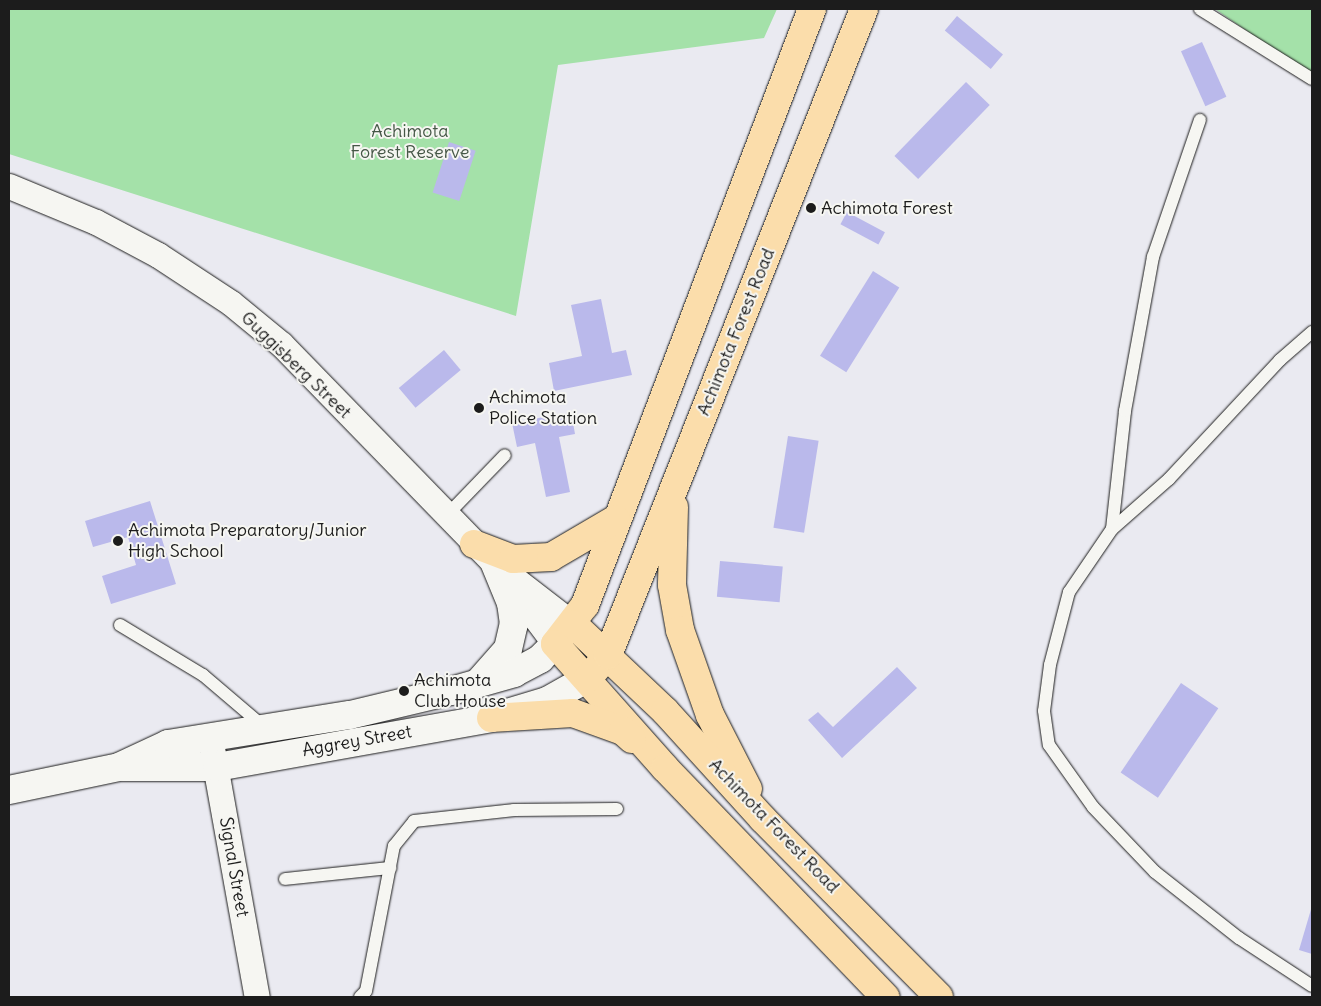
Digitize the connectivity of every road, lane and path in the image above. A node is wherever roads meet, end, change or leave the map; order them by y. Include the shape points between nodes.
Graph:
1 (812, 9) edge
2 (864, 9) edge
3 (1200, 9) edge
4 (1312, 78) edge
5 (1200, 120) dead end
6 (9, 186) edge
7 (1312, 332) edge
8 (505, 455) dead end
9 (676, 481) junction
10 (446, 515) junction
11 (616, 519) junction
12 (1112, 529) junction
13 (474, 544) junction
14 (495, 564) junction
15 (573, 624) junction
16 (120, 625) dead end
17 (555, 644) junction
18 (608, 655) junction
19 (588, 678) junction
20 (478, 684) junction
21 (491, 718) junction
22 (265, 728) junction
23 (210, 737) junction
24 (119, 766) junction
25 (217, 767) junction
26 (665, 768) junction
27 (9, 790) edge
28 (617, 809) dead end
29 (763, 819) junction
30 (390, 868) junction
31 (285, 879) dead end
32 (1312, 986) edge
33 (257, 997) edge
34 (360, 997) edge
35 (885, 997) edge
36 (939, 997) edge

1 - 11 main road
2 - 9 main road, Achimota Forest Road
3 - 4 lane
5 - 12 lane via 1153,257 1125,410
6 - 10 street, Guggisberg Street via 131,241 231,302 281,344
7 - 12 lane via 1280,360 1169,479
8 - 10 lane
9 - 18 main road, Achimota Forest Road
9 - 29 main road via 672,585 680,630 710,715
10 - 13 street, Guggisberg Street
11 - 13 main road via 551,557 513,559
11 - 15 main road
12 - 32 lane via 1069,592 1050,665 1044,711 1049,745 1094,807 1155,872 1239,938
13 - 14 street, Guggisberg Street
14 - 15 street, Guggisberg Street
14 - 17 street, Guggisberg Street
14 - 20 main road via 512,603 514,624 508,648
15 - 17 main road
15 - 18 main road, Achimota Forest Road
16 - 22 lane via 196,670
17 - 19 main road, Achimota Forest Road
17 - 20 main road, Aggrey Street via 540,659
18 - 19 main road, Achimota Forest Road
18 - 29 main road, Achimota Forest Road
19 - 21 main road, Aggrey Street via 547,701
19 - 26 main road, Achimota Forest Road
20 - 22 main road, Aggrey Street via 350,715
21 - 25 main road, Aggrey Street
21 - 26 main road via 551,711 597,720 623,731
22 - 23 main road, Aggrey Street
23 - 24 main road, Aggrey Street via 168,744
23 - 25 street, Signal Street
24 - 25 main road, Aggrey Street
24 - 27 main road, Aggrey Street
25 - 33 street, Signal Street
26 - 35 main road, Achimota Forest Road
28 - 30 lane via 428,817 403,831 394,846
29 - 36 main road, Achimota Forest Road
30 - 31 lane
30 - 34 lane via 366,991

